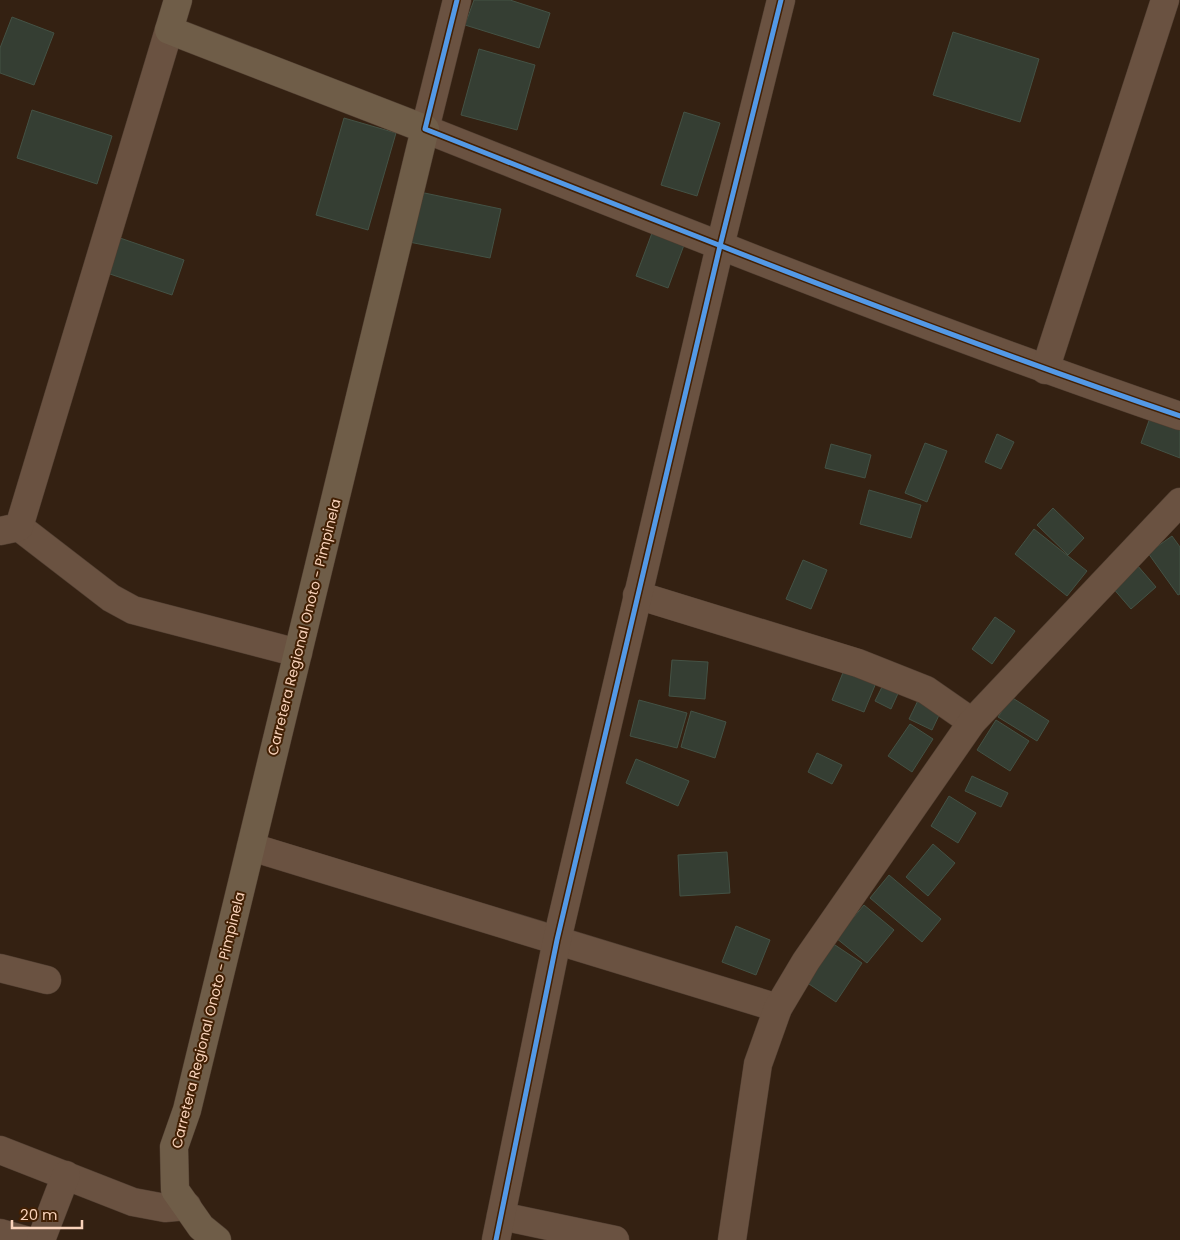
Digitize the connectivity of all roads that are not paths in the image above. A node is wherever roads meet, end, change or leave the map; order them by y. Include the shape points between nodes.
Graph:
1 (178, 0) edge
2 (457, 0) edge
3 (781, 0) edge
4 (1163, 5) edge
5 (169, 30) junction
6 (425, 129) junction
7 (720, 246) junction
8 (1045, 370) junction
9 (1180, 416) edge
10 (1180, 502) edge
11 (10, 529) edge
12 (637, 594) junction
13 (298, 653) junction
14 (972, 722) junction
15 (251, 847) junction
16 (556, 940) junction
17 (0, 968) edge
18 (47, 980) dead end
19 (778, 1008) junction
20 (0, 1150) edge
21 (66, 1175) junction
22 (187, 1206) junction
23 (498, 1228) edge
24 (0, 1233) edge
25 (25, 1240) edge
26 (41, 1240) edge
27 (217, 1240) edge
28 (615, 1240) edge
29 (732, 1240) edge

1 - 5 main road
2 - 6 street, Carretera Regional Onoto - Pimpinela
3 - 7 street
4 - 8 street
5 - 6 main road
5 - 11 street
6 - 7 street
6 - 13 main road, Carretera Regional Onoto - Pimpinela
7 - 8 street
7 - 12 street
8 - 9 street
10 - 14 street
11 - 13 street via 133,610
12 - 14 street via 858,663 926,690
12 - 16 street
13 - 15 main road, Carretera Regional Onoto - Pimpinela
14 - 19 street via 806,961
15 - 16 street
15 - 22 main road, Carretera Regional Onoto - Pimpinela via 187,1110 174,1147 175,1190
16 - 19 street
16 - 23 street
17 - 18 street
19 - 29 street via 758,1064
20 - 21 street
21 - 22 street via 133,1202 165,1208
21 - 26 street
22 - 27 main road, Carretera Regional Onoto - Pimpinela via 201,1227
23 - 28 street
24 - 25 street

